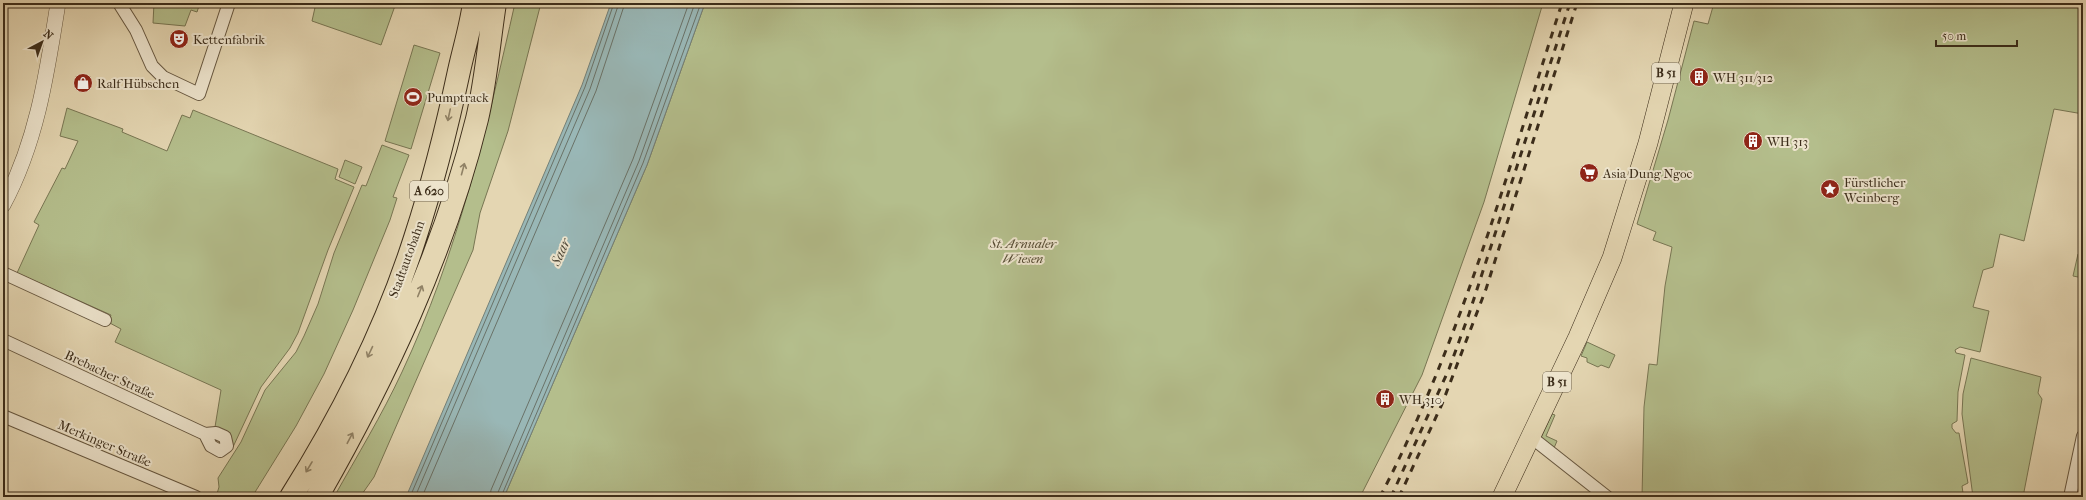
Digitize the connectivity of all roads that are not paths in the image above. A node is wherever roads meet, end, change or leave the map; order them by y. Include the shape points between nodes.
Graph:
1 (58, 3) edge
2 (119, 3) edge
3 (229, 3) edge
4 (466, 3) edge
5 (474, 3) edge
6 (495, 3) edge
7 (507, 3) edge
8 (1684, 3) edge
9 (460, 63) junction
10 (484, 84) junction
11 (3, 205) edge
12 (3, 273) edge
13 (105, 320) dead end
14 (3, 340) edge
15 (3, 416) edge
16 (205, 434) dead end
17 (2083, 436) edge
18 (1531, 437) junction
19 (196, 497) edge
20 (291, 497) edge
21 (317, 497) edge
22 (1502, 497) edge
23 (1607, 497) edge
24 (2070, 497) edge

1 - 11 street via 37,119 25,158
2 - 3 street via 136,30 152,66 163,77 199,94
4 - 9 highway
5 - 9 highway, Stadtautobahn / A 620
6 - 10 highway, Stadtautobahn / A 620
7 - 10 highway via 499,45
8 - 18 main road, B 51 via 1648,142 1612,258 1602,285
9 -> 20 highway, Stadtautobahn / A 620 via 447,127 400,280 348,396
21 -> 10 highway, Stadtautobahn / A 620 via 369,402 420,292 462,174
12 - 13 street
14 - 16 street, Brebacher Straße
15 - 19 street, Merkinger Straße
17 - 24 street
18 - 22 main road, B 51
18 - 23 street

